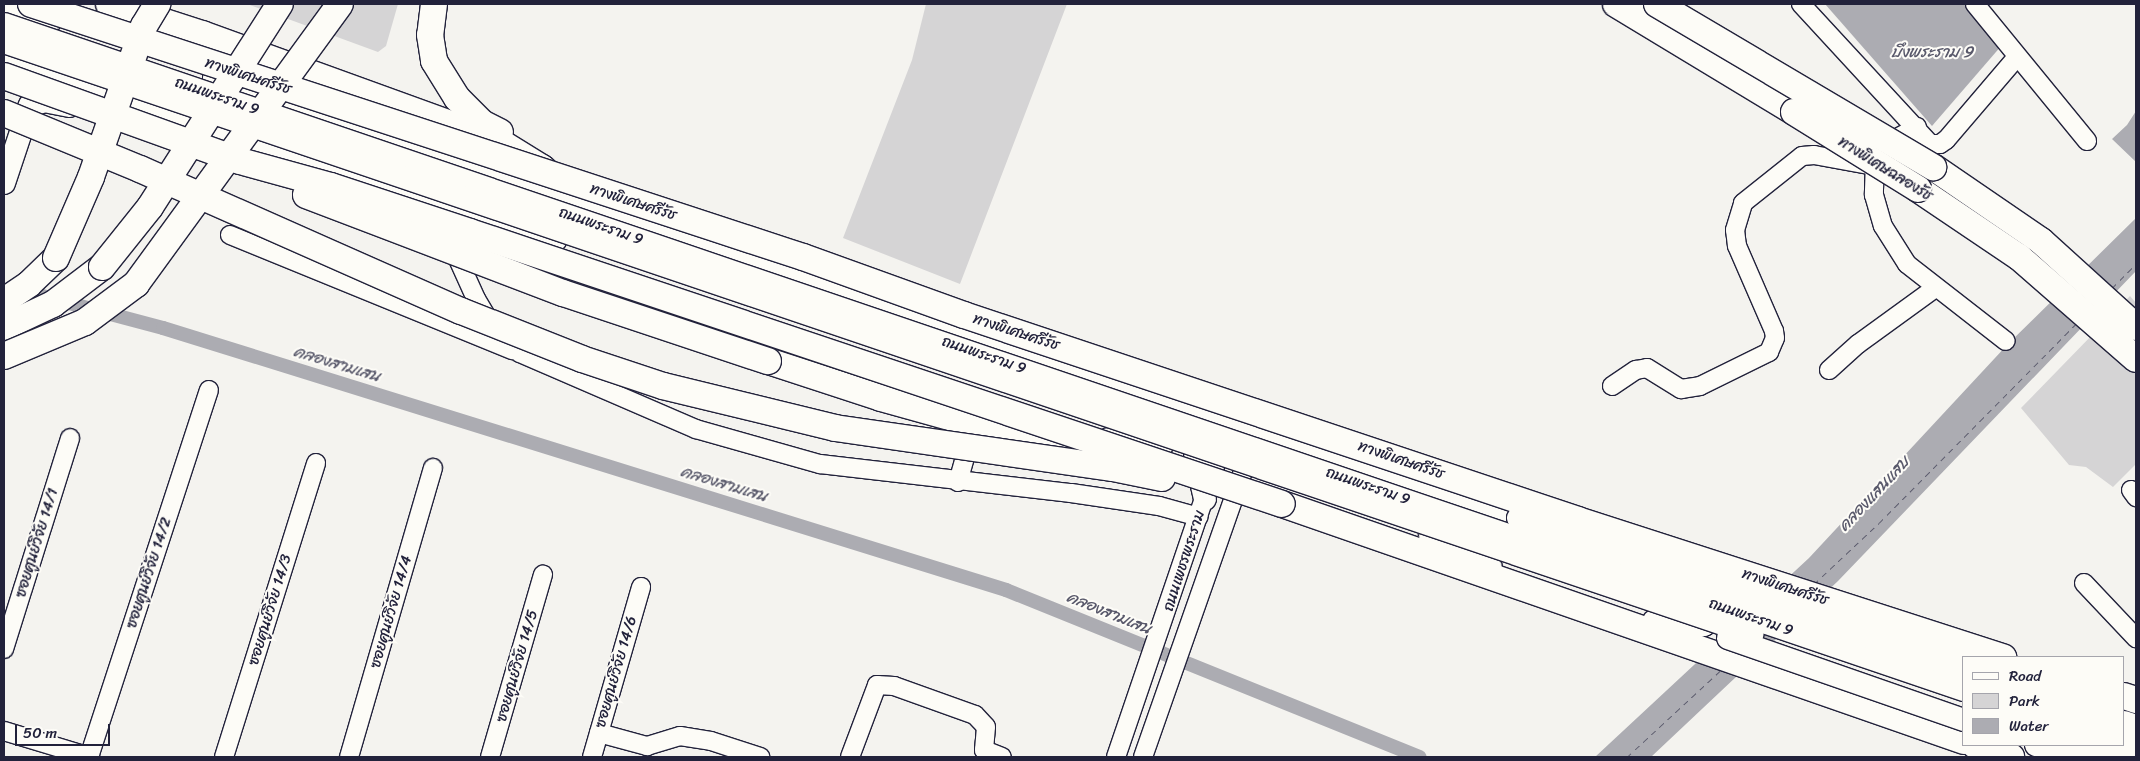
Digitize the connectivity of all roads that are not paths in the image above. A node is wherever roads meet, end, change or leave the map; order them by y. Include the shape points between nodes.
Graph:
1 (104, 4) edge
2 (109, 4) edge
3 (157, 4) edge
4 (280, 4) edge
5 (340, 4) edge
6 (434, 4) edge
7 (1616, 4) edge
8 (1657, 4) edge
9 (1801, 4) edge
10 (1975, 4) edge
11 (15, 10) edge
12 (58, 14) edge
13 (4, 42) edge
14 (141, 53) junction
15 (4, 56) edge
16 (2017, 57) junction
17 (41, 69) junction
18 (4, 76) edge
19 (29, 107) junction
20 (4, 113) edge
21 (1917, 127) junction
22 (227, 131) junction
23 (2087, 141) dead end
24 (240, 161) junction
25 (1874, 166) junction
26 (4, 183) edge
27 (574, 197) junction
28 (432, 200) junction
29 (659, 211) junction
30 (230, 235) dead end
31 (1934, 288) junction
32 (4, 301) edge
33 (4, 327) edge
34 (2136, 327) edge
35 (2006, 341) dead end
36 (520, 353) junction
37 (4, 356) edge
38 (2136, 359) edge
39 (1828, 370) dead end
40 (1612, 386) dead end
41 (209, 390) dead end
42 (1230, 420) junction
43 (974, 424) junction
44 (1257, 429) junction
45 (70, 438) dead end
46 (1160, 445) junction
47 (1205, 460) junction
48 (316, 463) dead end
49 (433, 468) dead end
50 (1243, 472) junction
51 (958, 482) junction
52 (1448, 494) junction
53 (1282, 504) junction
54 (1202, 508) junction
55 (1430, 536) junction
56 (543, 575) dead end
57 (2084, 583) dead end
58 (641, 588) dead end
59 (2136, 638) edge
60 (4, 648) edge
61 (2000, 656) edge
62 (1962, 668) edge
63 (1962, 689) edge
64 (1962, 704) edge
65 (1962, 719) edge
66 (4, 731) edge
67 (599, 733) junction
68 (1962, 740) edge
69 (1978, 746) edge
70 (2040, 746) edge
71 (2085, 746) edge
72 (89, 757) edge
73 (224, 757) edge
74 (349, 757) edge
75 (490, 757) edge
76 (592, 757) edge
77 (760, 757) edge
78 (850, 757) edge
79 (1002, 757) edge
80 (1116, 757) edge
81 (1143, 757) edge
82 (2011, 757) edge
83 (2072, 757) edge
84 (2119, 757) edge

1 - 14 main road
2 - 27 highway, bridge via 500,142 542,168
3 - 32 highway, bridge via 144,26 91,177 56,258 29,284
4 - 33 highway, bridge via 127,238 81,285 53,304
5 - 37 highway, bridge via 136,284 85,322
6 - 29 highway, bridge via 430,35 434,61 457,98 482,123
7 - 38 highway, ทางพิเศษฉลองรัช, bridge via 1901,178 2019,257
8 - 34 highway, ทางพิเศษฉลองรัช, bridge via 1933,167 2041,241
9 - 21 street
10 - 16 street
11 - 12 main road, ถนนพระราม 9
11 - 15 main road
11 - 29 highway, ทางพิเศษศรีรัช, bridge
11 - 63 main road, ถนนพระราม 9, bridge
12 - 14 main road, ถนนพระราม 9
12 - 17 main road
13 - 64 main road, ถนนพระราม 9, bridge
14 - 27 main road, ถนนพระราม 9
15 - 17 main road, ถนนพระราม 9
16 - 21 street via 1942,143 1930,144
16 - 23 street
17 - 19 main road
17 - 22 main road, ถนนพระราม 9
18 - 24 highway, bridge
19 - 22 main road via 44,101 62,103 140,128 163,132
19 - 26 main road
20 - 53 highway, bridge via 461,312 582,359 663,386 835,428 1113,468
21 - 25 street via 1886,144
22 - 28 main road, ถนนพระราม 9
24 - 43 highway, bridge via 296,191 563,293 881,398
24 - 53 highway, bridge via 331,186
25 - 31 street via 1874,195 1889,238 1907,264
25 - 40 street via 1814,155 1802,156 1743,203 1736,230 1737,246 1774,331 1775,338 1769,352 1700,386 1681,389 1657,371 1647,368 1636,370
27 - 42 main road, ถนนพระราม 9
28 - 36 street via 476,299 493,327
28 - 46 main road, ถนนพระราม 9
29 - 61 highway, ทางพิเศษศรีรัช, bridge via 1578,520
30 - 36 street
31 - 35 street
31 - 39 street
36 - 51 street via 696,429 820,464
41 - 72 street, ซอยศูนย์วิจัย 14/2
42 - 44 main road, ถนนพระราม 9
42 - 47 street
43 - 46 highway via 1073,439
43 - 51 street
44 - 50 street, ถนนเพชรพระราม
44 - 52 main road, ถนนพระราม 9
45 - 60 street, ซอยศูนย์วิจัย 14/1
46 - 47 main road, ถนนพระราม 9
47 - 50 main road, ถนนพระราม 9
47 - 54 main road
48 - 73 street, ซอยศูนย์วิจัย 14/3
49 - 74 street, ซอยศูนย์วิจัย 14/4
50 - 55 main road, ถนนพระราม 9
50 - 81 street, ถนนเพชรพระราม
51 - 54 street via 1159,506
52 - 55 main road via 1506,499 1705,566 1716,576 1718,593 1714,612 1704,625 1680,630 1489,566
52 - 62 main road, ถนนพระราม 9, bridge
53 - 68 highway
54 - 80 street, ถนนเพชรพระราม
55 - 65 main road, ถนนพระราม 9, bridge
56 - 75 street, ซอยศูนย์วิจัย 14/5
57 - 59 street
58 - 67 street, ซอยศูนย์วิจัย 14/6
66 - 72 street
67 - 76 street, ซอยศูนย์วิจัย 14/6
67 - 77 street via 647,746 680,736 711,741
69 - 82 highway
70 - 83 main road
71 - 84 main road
78 - 79 street via 877,685 894,686 975,714 986,727 984,750

